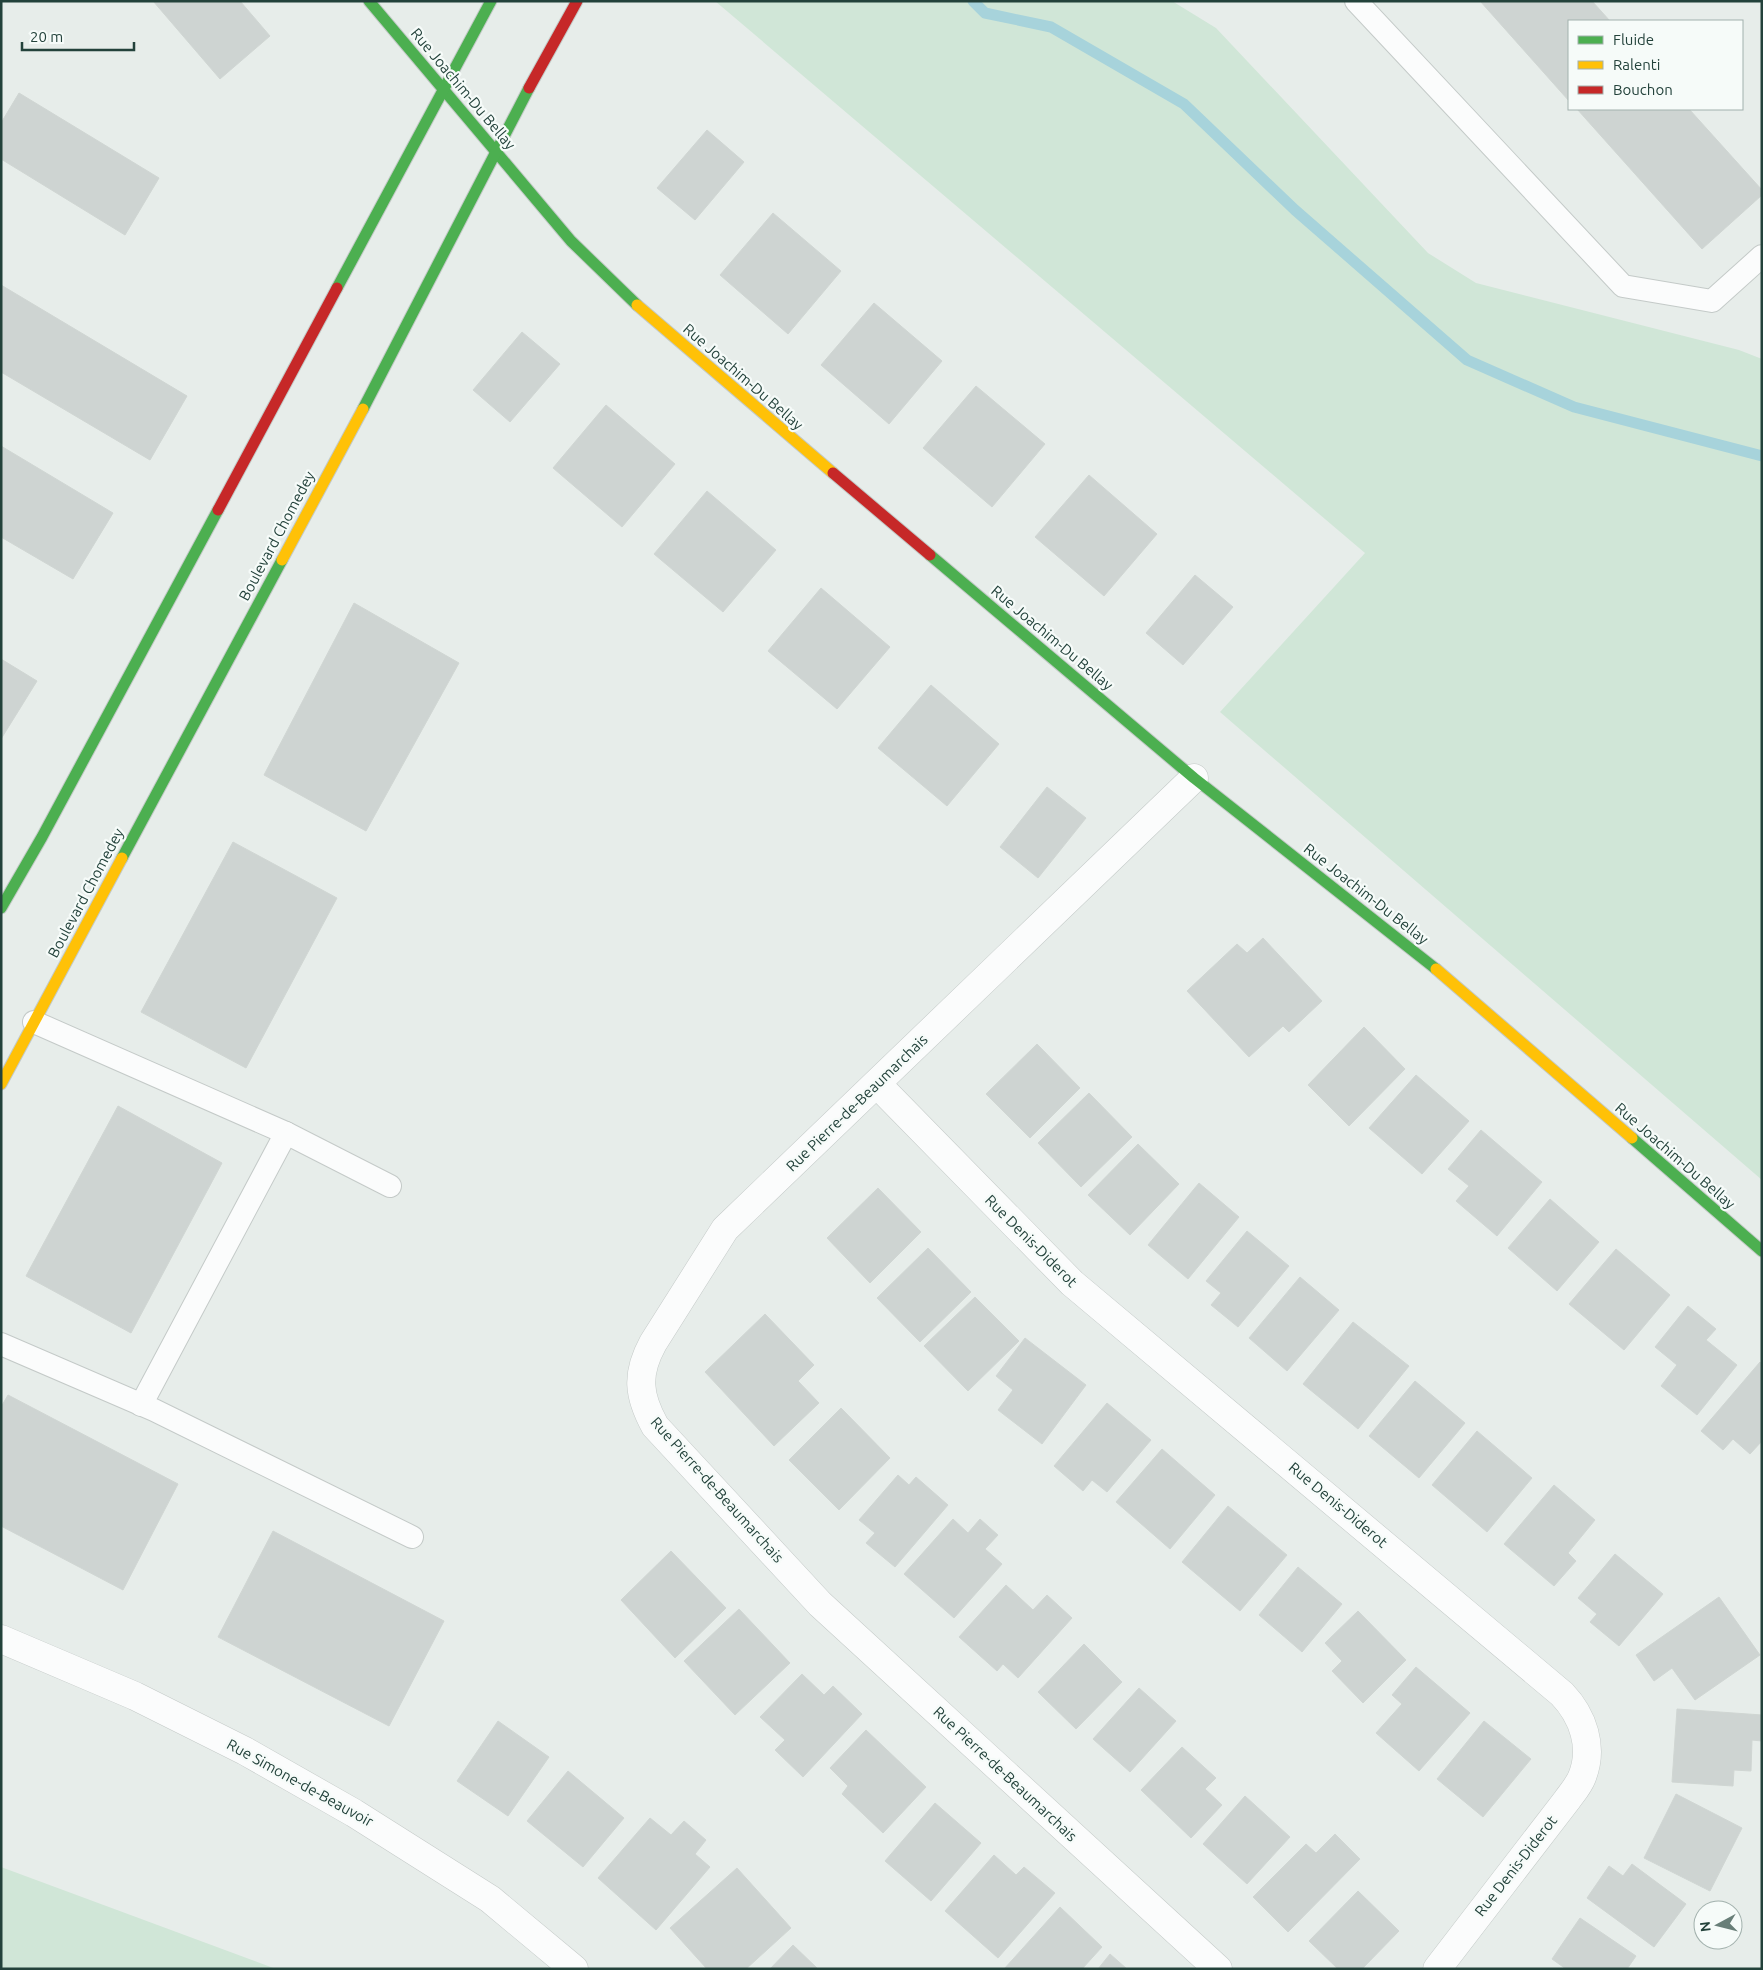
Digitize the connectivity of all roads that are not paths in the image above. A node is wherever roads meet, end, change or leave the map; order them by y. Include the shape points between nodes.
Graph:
1 (369, 1) edge
2 (491, 1) edge
3 (577, 1) edge
4 (1356, 1) edge
5 (444, 90) junction
6 (496, 152) junction
7 (1762, 256) edge
8 (1194, 778) junction
9 (1, 908) edge
10 (34, 1022) junction
11 (1, 1084) edge
12 (877, 1084) junction
13 (286, 1133) junction
14 (390, 1186) dead end
15 (1762, 1251) edge
16 (1, 1344) edge
17 (141, 1405) junction
18 (412, 1537) dead end
19 (1, 1639) edge
20 (574, 1969) edge
21 (1218, 1969) edge
22 (1437, 1969) edge

1 - 5 street, Rue Joachim-Du Bellay
2 - 5 street
3 - 6 street, Boulevard Chomedey
4 - 7 lane via 1623,286 1712,300
5 - 6 street, Rue Joachim-Du Bellay
5 - 9 street via 47,829
6 - 8 street, Rue Joachim-Du Bellay via 571,241 614,285
6 - 10 street, Boulevard Chomedey via 349,435
8 - 12 street, Rue Pierre-de-Beaumarchais
8 - 15 street, Rue Joachim-Du Bellay via 1418,954
10 - 11 street, Boulevard Chomedey
10 - 13 lane
12 - 21 street, Rue Pierre-de-Beaumarchais via 725,1229 644,1359 642,1393 647,1411 655,1426 820,1604
12 - 22 street, Rue Denis-Diderot via 1072,1283 1574,1706 1586,1740 1587,1760 1582,1778
13 - 14 lane
13 - 17 lane
16 - 17 lane
17 - 18 lane
19 - 20 street, Rue Simone-de-Beauvoir via 135,1696 245,1751 354,1813 490,1899

